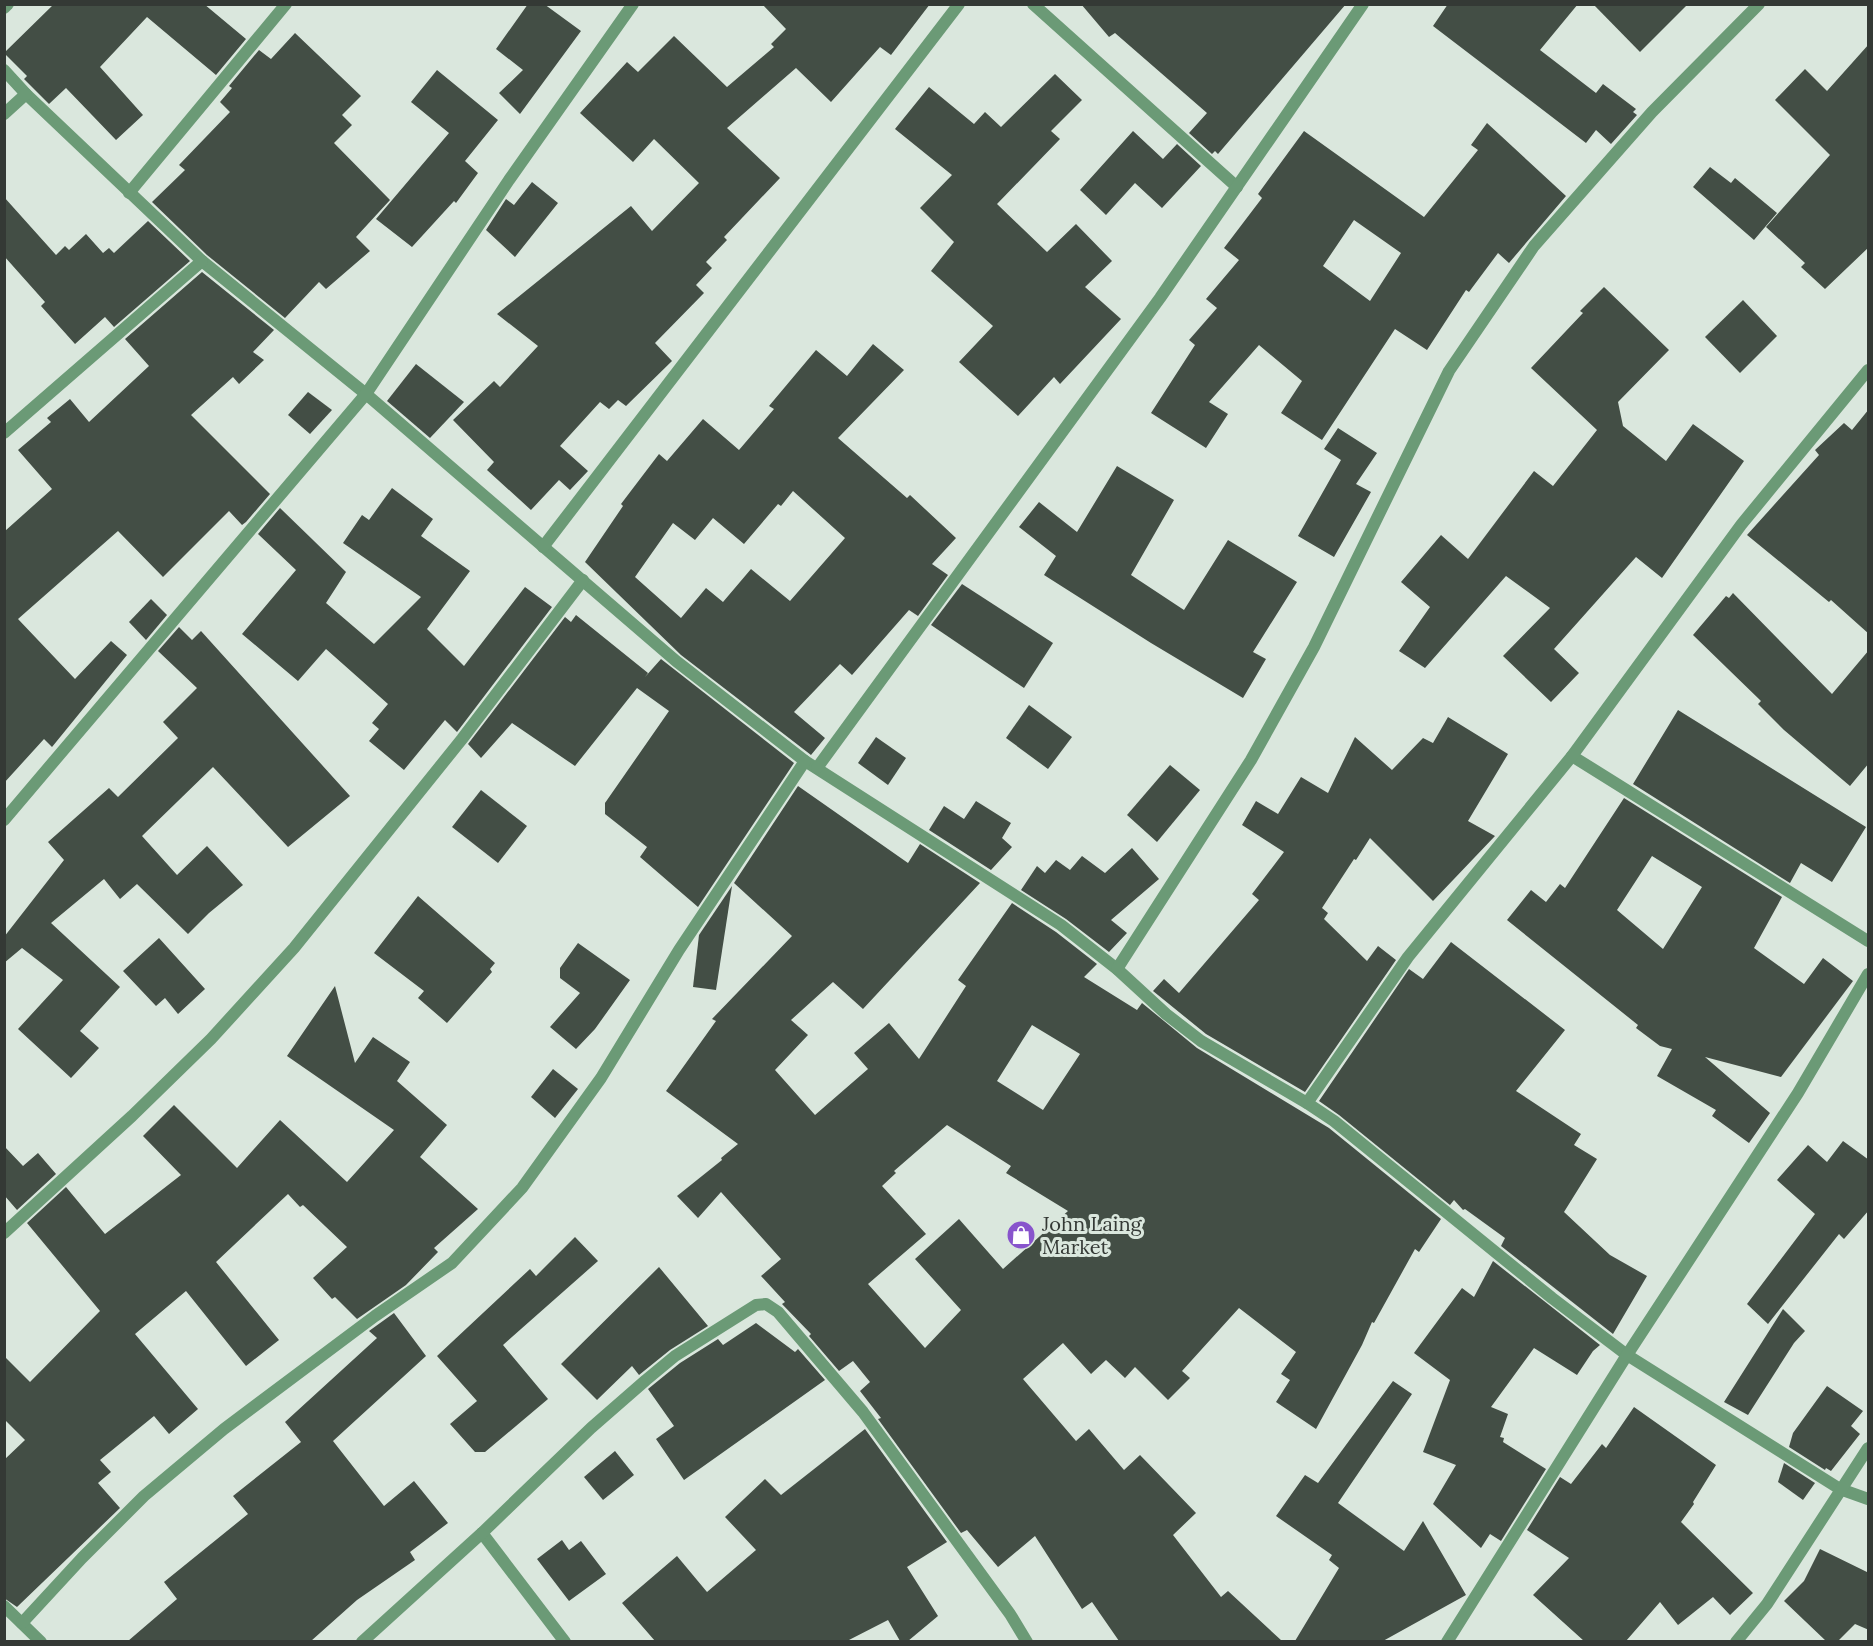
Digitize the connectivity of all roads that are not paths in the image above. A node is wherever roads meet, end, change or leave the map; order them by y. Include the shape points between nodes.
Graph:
1 (8, 4) edge
2 (286, 4) edge
3 (633, 4) edge
4 (959, 4) edge
5 (1033, 4) edge
6 (1363, 4) edge
7 (1759, 4) edge
8 (4, 8) edge
9 (4, 70) edge
10 (26, 94) junction
11 (4, 114) edge
12 (1237, 187) junction
13 (129, 193) junction
14 (202, 261) junction
15 (1869, 370) edge
16 (366, 394) junction
17 (4, 433) edge
18 (543, 547) junction
19 (583, 580) junction
20 (1572, 756) junction
21 (805, 762) junction
22 (817, 768) junction
23 (4, 820) edge
24 (1869, 941) edge
25 (1117, 969) junction
26 (1869, 974) edge
27 (1307, 1103) junction
28 (4, 1233) edge
29 (1627, 1354) junction
30 (1869, 1448) edge
31 (1840, 1489) junction
32 (1869, 1499) edge
33 (482, 1533) junction
34 (4, 1606) edge
35 (22, 1623) junction
36 (41, 1641) edge
37 (362, 1641) edge
38 (565, 1641) edge
39 (1027, 1641) edge
40 (1446, 1641) edge
41 (1736, 1641) edge

1 - 8 street
2 - 13 street
3 - 16 street
4 - 18 street
5 - 12 street
6 - 12 street
7 - 25 street via 1652,111 1534,246 1449,371 1314,647 1251,760
9 - 10 street
10 - 11 street
10 - 13 street
12 - 22 street
13 - 14 street
14 - 16 street
14 - 17 street
15 - 20 street via 1741,525
16 - 18 street
16 - 23 street
18 - 19 street
19 - 21 street via 676,661
19 - 28 street via 462,739 294,948 211,1039
20 - 24 street
20 - 27 street via 1408,957
21 - 22 street
21 - 35 street via 679,950 601,1078 522,1188 452,1263 224,1429 144,1496
22 - 25 street via 1061,926
25 - 27 street via 1201,1041
26 - 29 street via 1798,1093
27 - 29 street
29 - 31 street
29 - 40 street
30 - 31 street
31 - 32 street
31 - 41 street via 1767,1604
33 - 37 street
33 - 38 street
33 - 39 street via 591,1428 675,1356 756,1305 766,1304 778,1312 863,1412
34 - 35 street
35 - 36 street

